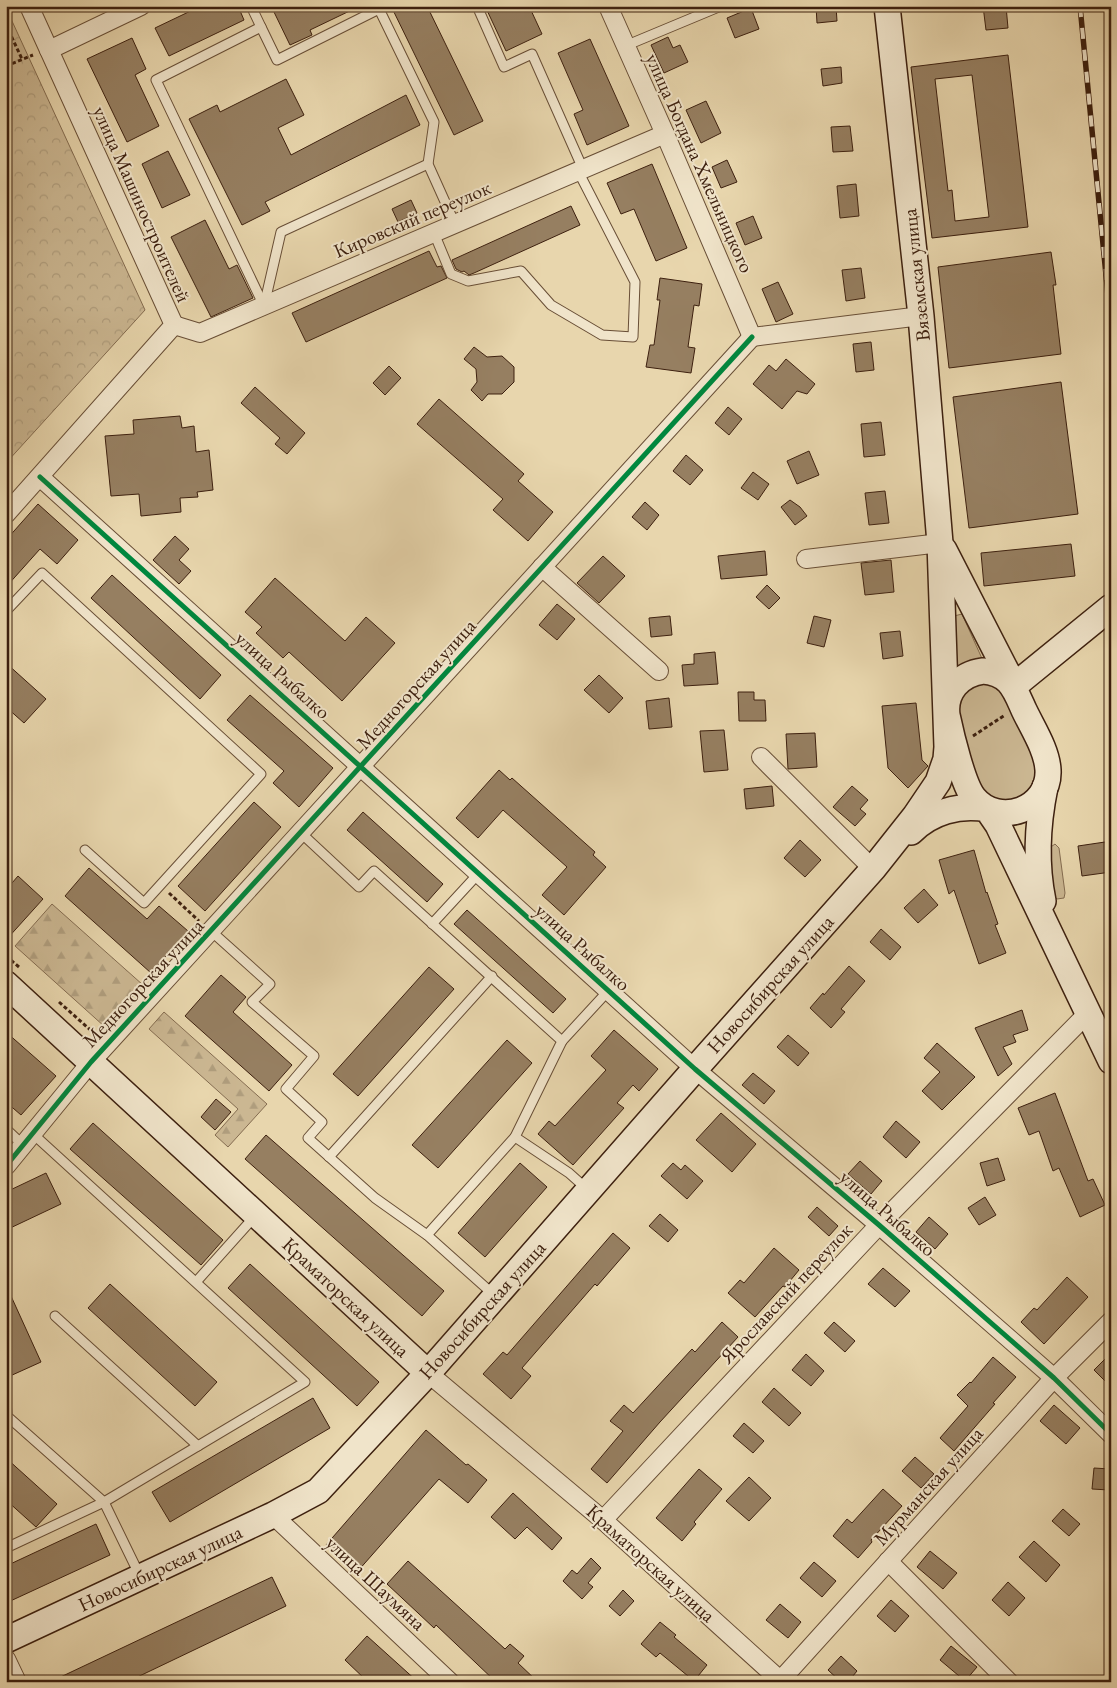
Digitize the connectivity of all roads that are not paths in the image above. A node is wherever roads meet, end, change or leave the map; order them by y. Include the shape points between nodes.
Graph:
1 (29, 6) edge
2 (141, 6) edge
3 (251, 6) edge
4 (476, 6) edge
5 (608, 6) edge
6 (721, 6) edge
7 (887, 6) edge
8 (382, 8) edge
9 (261, 26) junction
10 (625, 46) junction
11 (49, 50) junction
12 (665, 134) junction
13 (428, 164) junction
14 (581, 170) junction
15 (455, 224) junction
16 (434, 233) junction
17 (264, 306) junction
18 (921, 316) junction
19 (174, 325) junction
20 (752, 337) junction
21 (40, 477) junction
22 (6, 514) edge
23 (940, 543) junction
24 (806, 559) dead end
25 (542, 568) junction
26 (1111, 607) edge
27 (6, 611) edge
28 (659, 671) dead end
29 (1018, 695) junction
30 (946, 710) junction
31 (761, 757) dead end
32 (362, 767) junction
33 (1046, 784) junction
34 (986, 808) junction
35 (301, 833) junction
36 (85, 850) dead end
37 (873, 869) junction
38 (479, 873) junction
39 (432, 924) junction
40 (211, 931) junction
41 (1052, 937) junction
42 (492, 976) junction
43 (6, 984) edge
44 (609, 990) junction
45 (1088, 1013) junction
46 (562, 1041) junction
47 (1111, 1061) edge
48 (91, 1062) junction
49 (695, 1068) junction
50 (6, 1129) edge
51 (515, 1137) junction
52 (27, 1139) junction
53 (330, 1157) junction
54 (6, 1166) edge
55 (588, 1190) junction
56 (256, 1214) junction
57 (879, 1225) junction
58 (427, 1235) junction
59 (196, 1282) junction
60 (496, 1296) junction
61 (55, 1316) dead end
62 (1111, 1321) edge
63 (428, 1373) junction
64 (1054, 1378) junction
65 (6, 1398) edge
66 (1111, 1434) edge
67 (198, 1446) junction
68 (104, 1502) junction
69 (274, 1515) junction
70 (603, 1520) junction
71 (6, 1548) edge
72 (888, 1561) junction
73 (141, 1578) junction
74 (6, 1640) edge
75 (6, 1659) edge
76 (780, 1681) edge
77 (17, 1682) edge
78 (450, 1682) edge
79 (1008, 1682) edge

1 - 11 street, улица Машиностроителей
2 - 11 street
3 - 9 lane
4 - 14 lane via 504,67 532,54
5 - 10 street, улица Богдана Хмельницкого
6 - 10 lane
7 - 18 main road, Вяземская улица
8 - 9 lane via 277,60
8 - 13 lane via 434,122
9 - 17 lane via 156,80
10 - 12 street, улица Богдана Хмельницкого
11 - 19 street, улица Машиностроителей
12 - 14 street, Кировский переулок
12 - 20 street, улица Богдана Хмельницкого
13 - 15 lane
13 - 17 lane via 281,232
14 - 15 street, Кировский переулок
14 - 16 lane via 634,282 633,337 602,335 551,305 521,271 468,281 451,274
15 - 16 street, Кировский переулок
16 - 17 street, Кировский переулок
17 - 19 street, Кировский переулок via 200,333
18 - 20 street
18 - 23 main road, Вяземская улица
19 - 21 street, улица Машиностроителей
20 - 25 street, Медногорская улица
21 - 22 street, улица Машиностроителей
21 - 32 street, улица Рыбалко
23 - 24 street
23 - 29 main road
23 - 30 main road, Вяземская улица
25 - 28 street
25 - 32 street, Медногорская улица
26 - 29 main road
27 - 36 lane via 42,572 262,774 144,903
29 - 30 main road via 1007,680 996,674 973,673 953,688
29 - 33 main road via 1045,756
30 - 34 main road via 967,787 974,799
30 - 37 main road via 947,747 942,773 915,816
31 - 37 street
32 - 35 street, Медногорская улица
32 - 38 street, улица Рыбалко
33 - 34 main road via 1038,799 1021,811 1004,813
33 - 41 main road via 1039,815 1037,862
34 - 37 main road via 948,810 931,818 914,829
34 - 41 main road via 998,825
35 - 39 lane via 359,887 374,871
35 - 40 street, Медногорская улица
37 - 49 main road, Новосибирская улица
38 - 39 lane
38 - 44 street, улица Рыбалко
39 - 42 lane
40 - 48 street, Медногорская улица
40 - 53 lane via 270,984 252,1002 314,1056 286,1089 322,1122 308,1138
41 - 45 main road
42 - 46 lane
42 - 53 lane
43 - 48 main road, Краматорская улица
44 - 46 lane
44 - 49 street, улица Рыбалко
45 - 47 main road
45 - 57 street, Ярославский переулок
46 - 51 lane
48 - 52 street, Медногорская улица
48 - 56 main road, Краматорская улица
49 - 55 main road, Новосибирская улица
49 - 57 street, улица Рыбалко
50 - 52 lane
51 - 55 lane via 569,1173
51 - 58 lane
52 - 54 street, Медногорская улица
52 - 59 lane
53 - 58 lane via 375,1198
55 - 60 main road, Новосибирская улица
56 - 59 lane
56 - 63 main road, Краматорская улица
57 - 64 street, улица Рыбалко
57 - 70 street, Ярославский переулок
58 - 60 lane
59 - 67 lane via 305,1382
60 - 63 main road, Новосибирская улица
61 - 67 lane
62 - 64 street, Мурманская улица
63 - 69 main road, Новосибирская улица via 318,1491
63 - 70 street, Краматорская улица
64 - 66 street, улица Рыбалко
64 - 72 street, Мурманская улица
65 - 68 lane via 6,1416
67 - 68 lane
68 - 71 lane
68 - 73 lane
69 - 73 main road, Новосибирская улица
69 - 78 street, улица Шаумяна
70 - 76 street, Краматорская улица
72 - 76 street, Мурманская улица
72 - 79 street
73 - 74 main road, Новосибирская улица
75 - 77 street

